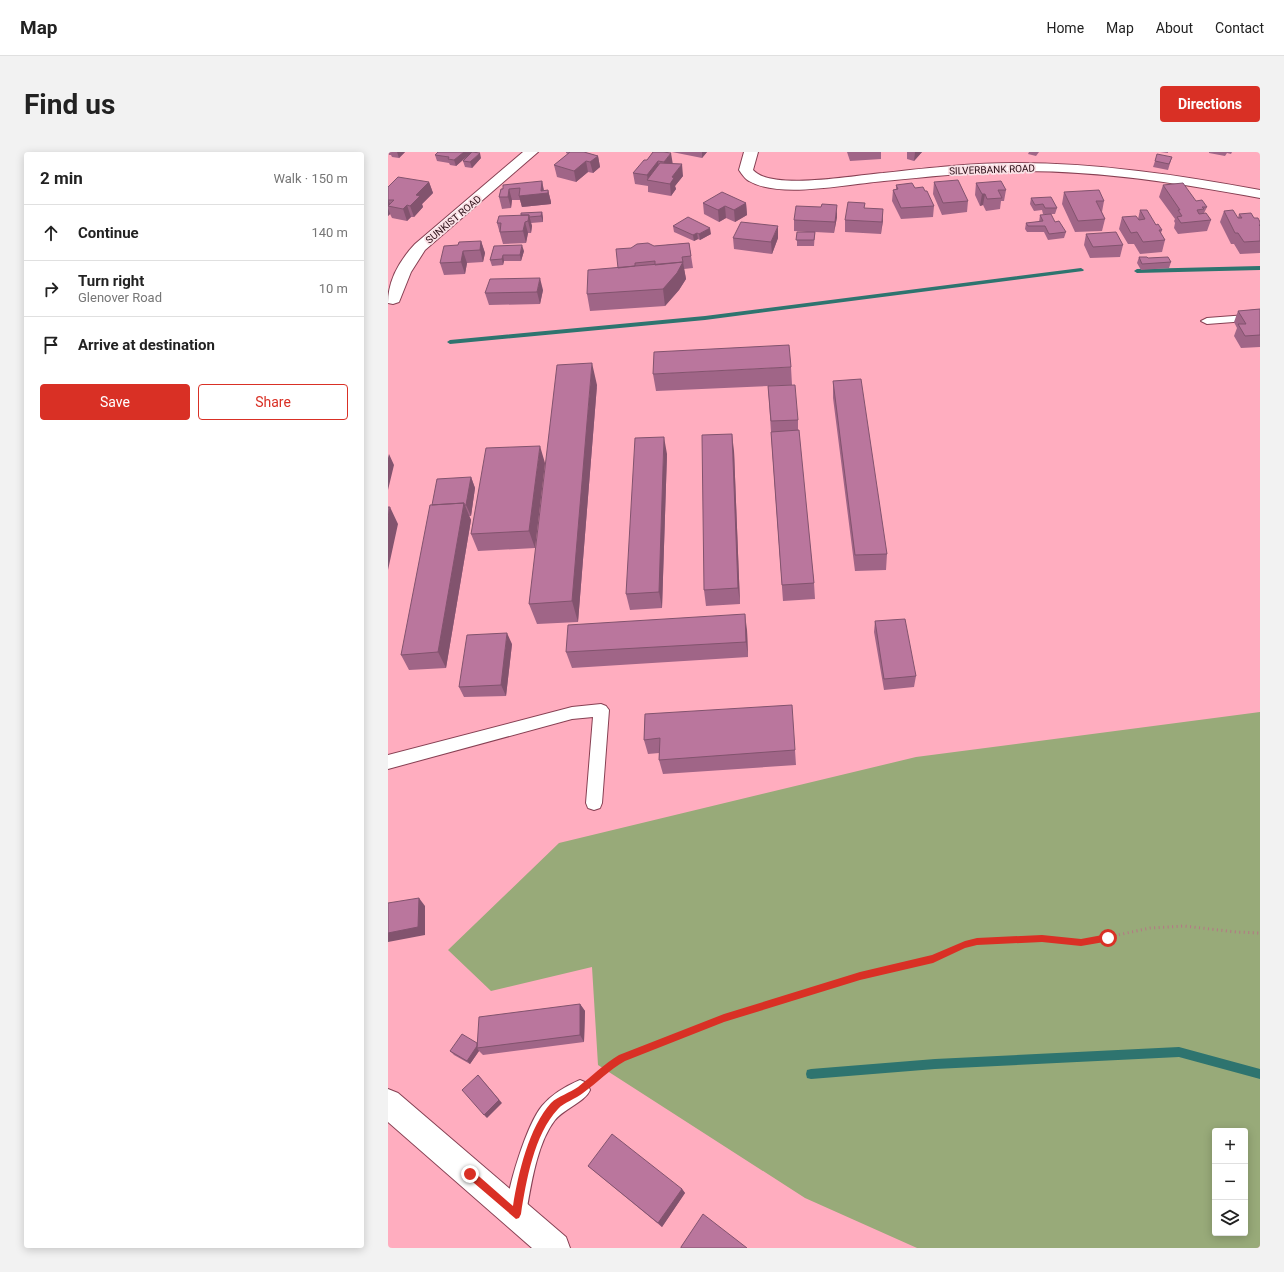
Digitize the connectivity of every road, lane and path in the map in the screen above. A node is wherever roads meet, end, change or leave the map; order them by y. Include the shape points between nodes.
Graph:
1 (531, 152) edge
2 (751, 152) edge
3 (1260, 194) edge
4 (393, 299) dead end
5 (1260, 317) edge
6 (1207, 321) dead end
7 (388, 762) edge
8 (594, 803) dead end
9 (1260, 933) edge
10 (580, 1090) joint
11 (388, 1103) edge
12 (516, 1214) junction
13 (555, 1248) edge

1 - 4 street, SUNKIST ROAD via 410,257
2 - 3 street, SILVERBANK ROAD via 746,170 764,182 775,184 981,168 1061,168 1170,179
5 - 6 lane
7 - 8 lane via 572,713 601,710
9 - 10 path via 1184,926 1150,928 1081,943 1042,938 977,942 933,959 860,976 724,1018 622,1058
10 - 12 lane via 555,1105 542,1122 527,1162
11 - 12 street
12 - 13 street

